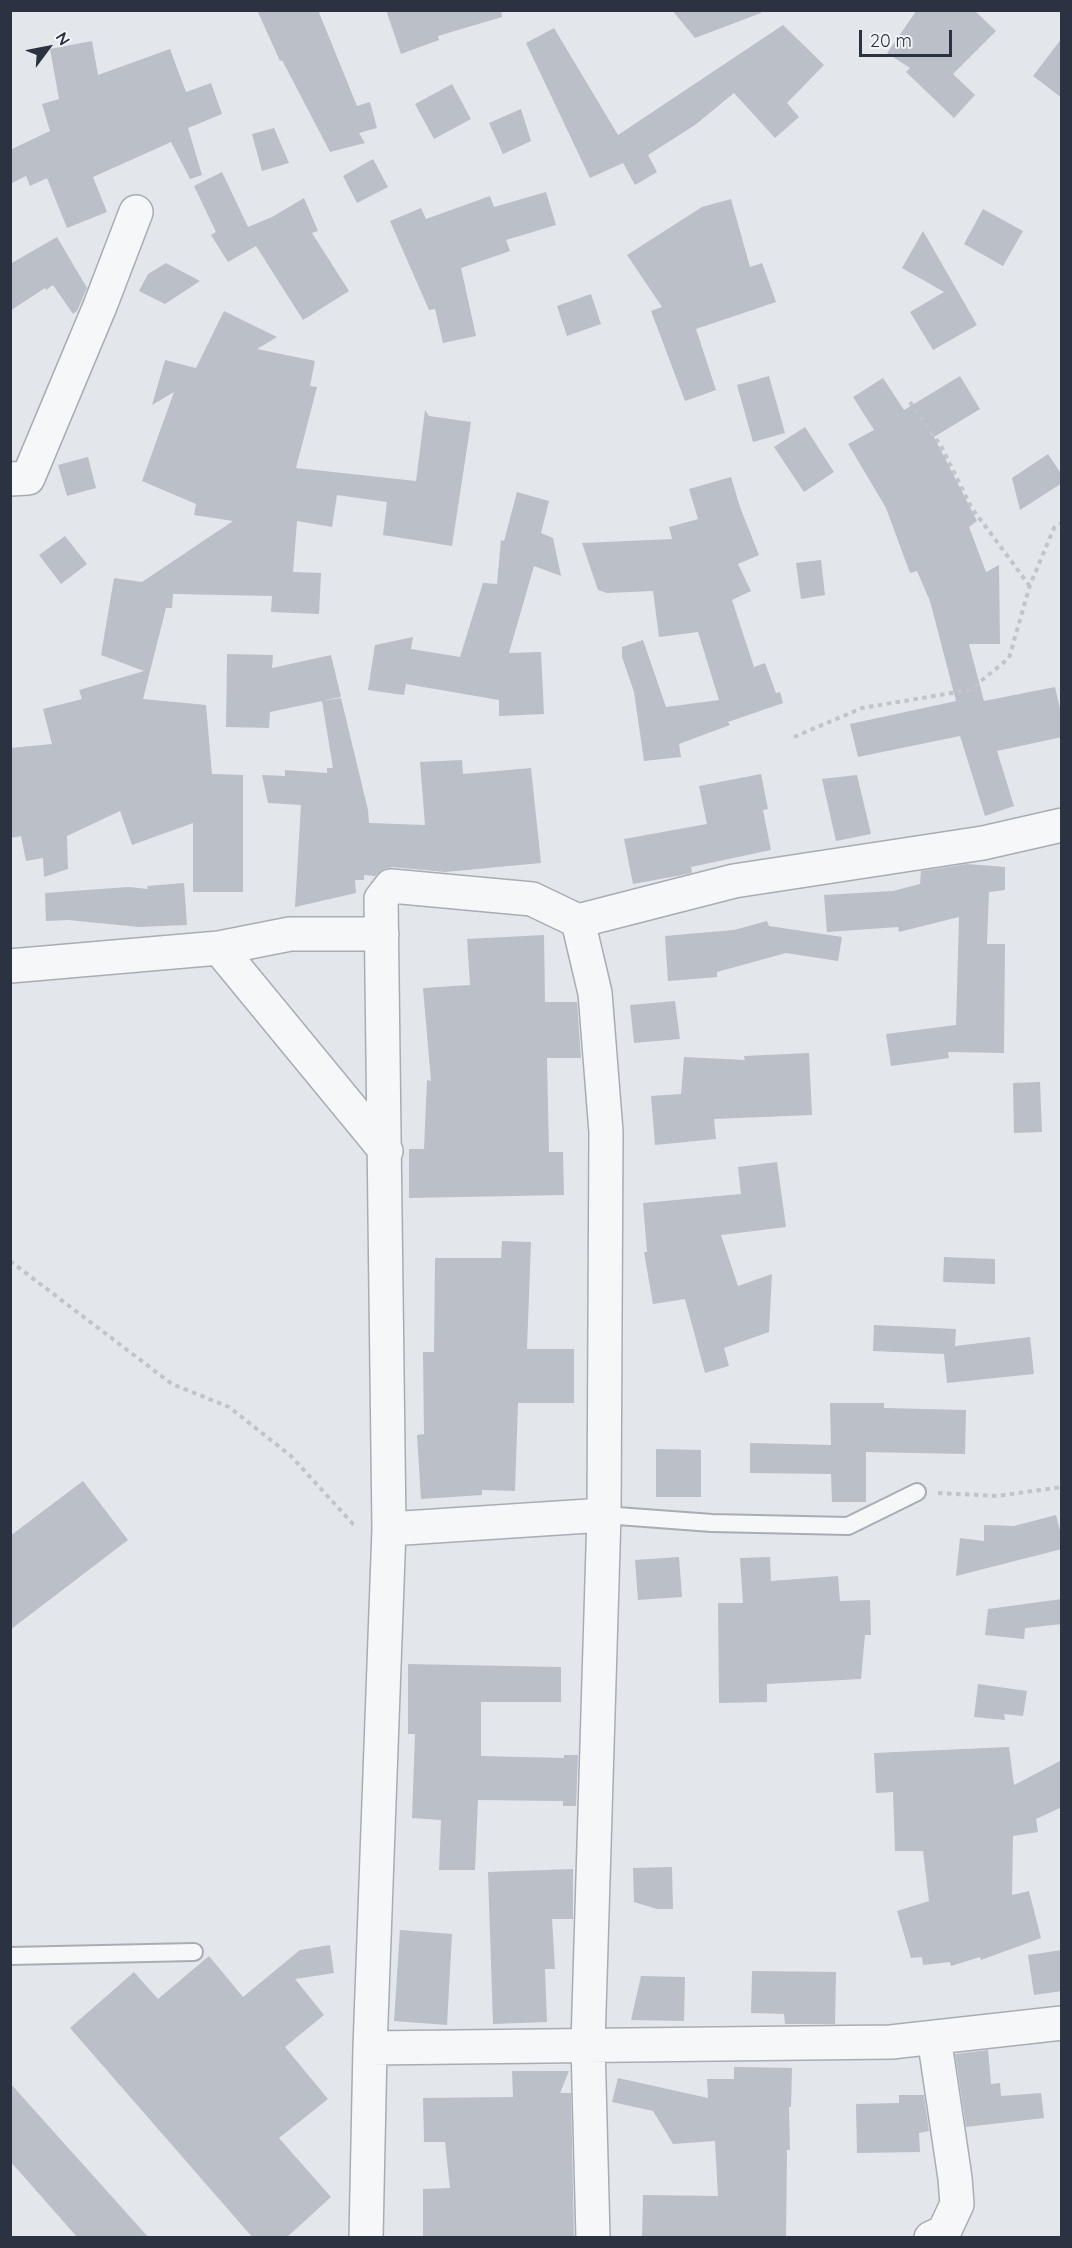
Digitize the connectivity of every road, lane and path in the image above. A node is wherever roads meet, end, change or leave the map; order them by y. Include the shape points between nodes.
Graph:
1 (136, 212) dead end
2 (910, 402) dead end
3 (10, 479) edge
4 (1062, 523) edge
5 (1030, 585) junction
6 (794, 737) dead end
7 (1062, 825) edge
8 (578, 921) junction
9 (382, 934) junction
10 (219, 948) junction
11 (10, 966) edge
12 (386, 1151) junction
13 (10, 1261) edge
14 (1062, 1487) edge
15 (917, 1492) joint
16 (604, 1515) junction
17 (389, 1529) junction
18 (194, 1952) dead end
19 (10, 1956) edge
20 (1062, 2023) edge
21 (934, 2037) junction
22 (588, 2044) junction
23 (370, 2048) junction
24 (366, 2238) edge
25 (593, 2238) edge
26 (931, 2238) edge

1 - 3 street via 28,478
2 - 5 path via 941,446 972,507
4 - 5 path via 1054,528
5 - 6 path via 1009,658 970,690 862,708
7 - 8 street via 983,843 735,881
8 - 9 street via 532,899 391,886 381,899
8 - 16 street via 595,993 606,1132
9 - 10 street via 290,934
9 - 12 street
10 - 11 street
10 - 12 street
12 - 17 street
13 - 17 path via 172,1384 229,1407 291,1456 353,1524
14 - 15 path via 997,1496
15 - 16 lane via 848,1526 712,1523
16 - 17 street
16 - 22 street
17 - 23 street
18 - 19 lane
20 - 21 street
21 - 22 street via 891,2042
21 - 26 street via 957,2204 944,2232
22 - 23 street
22 - 25 street
23 - 24 street

